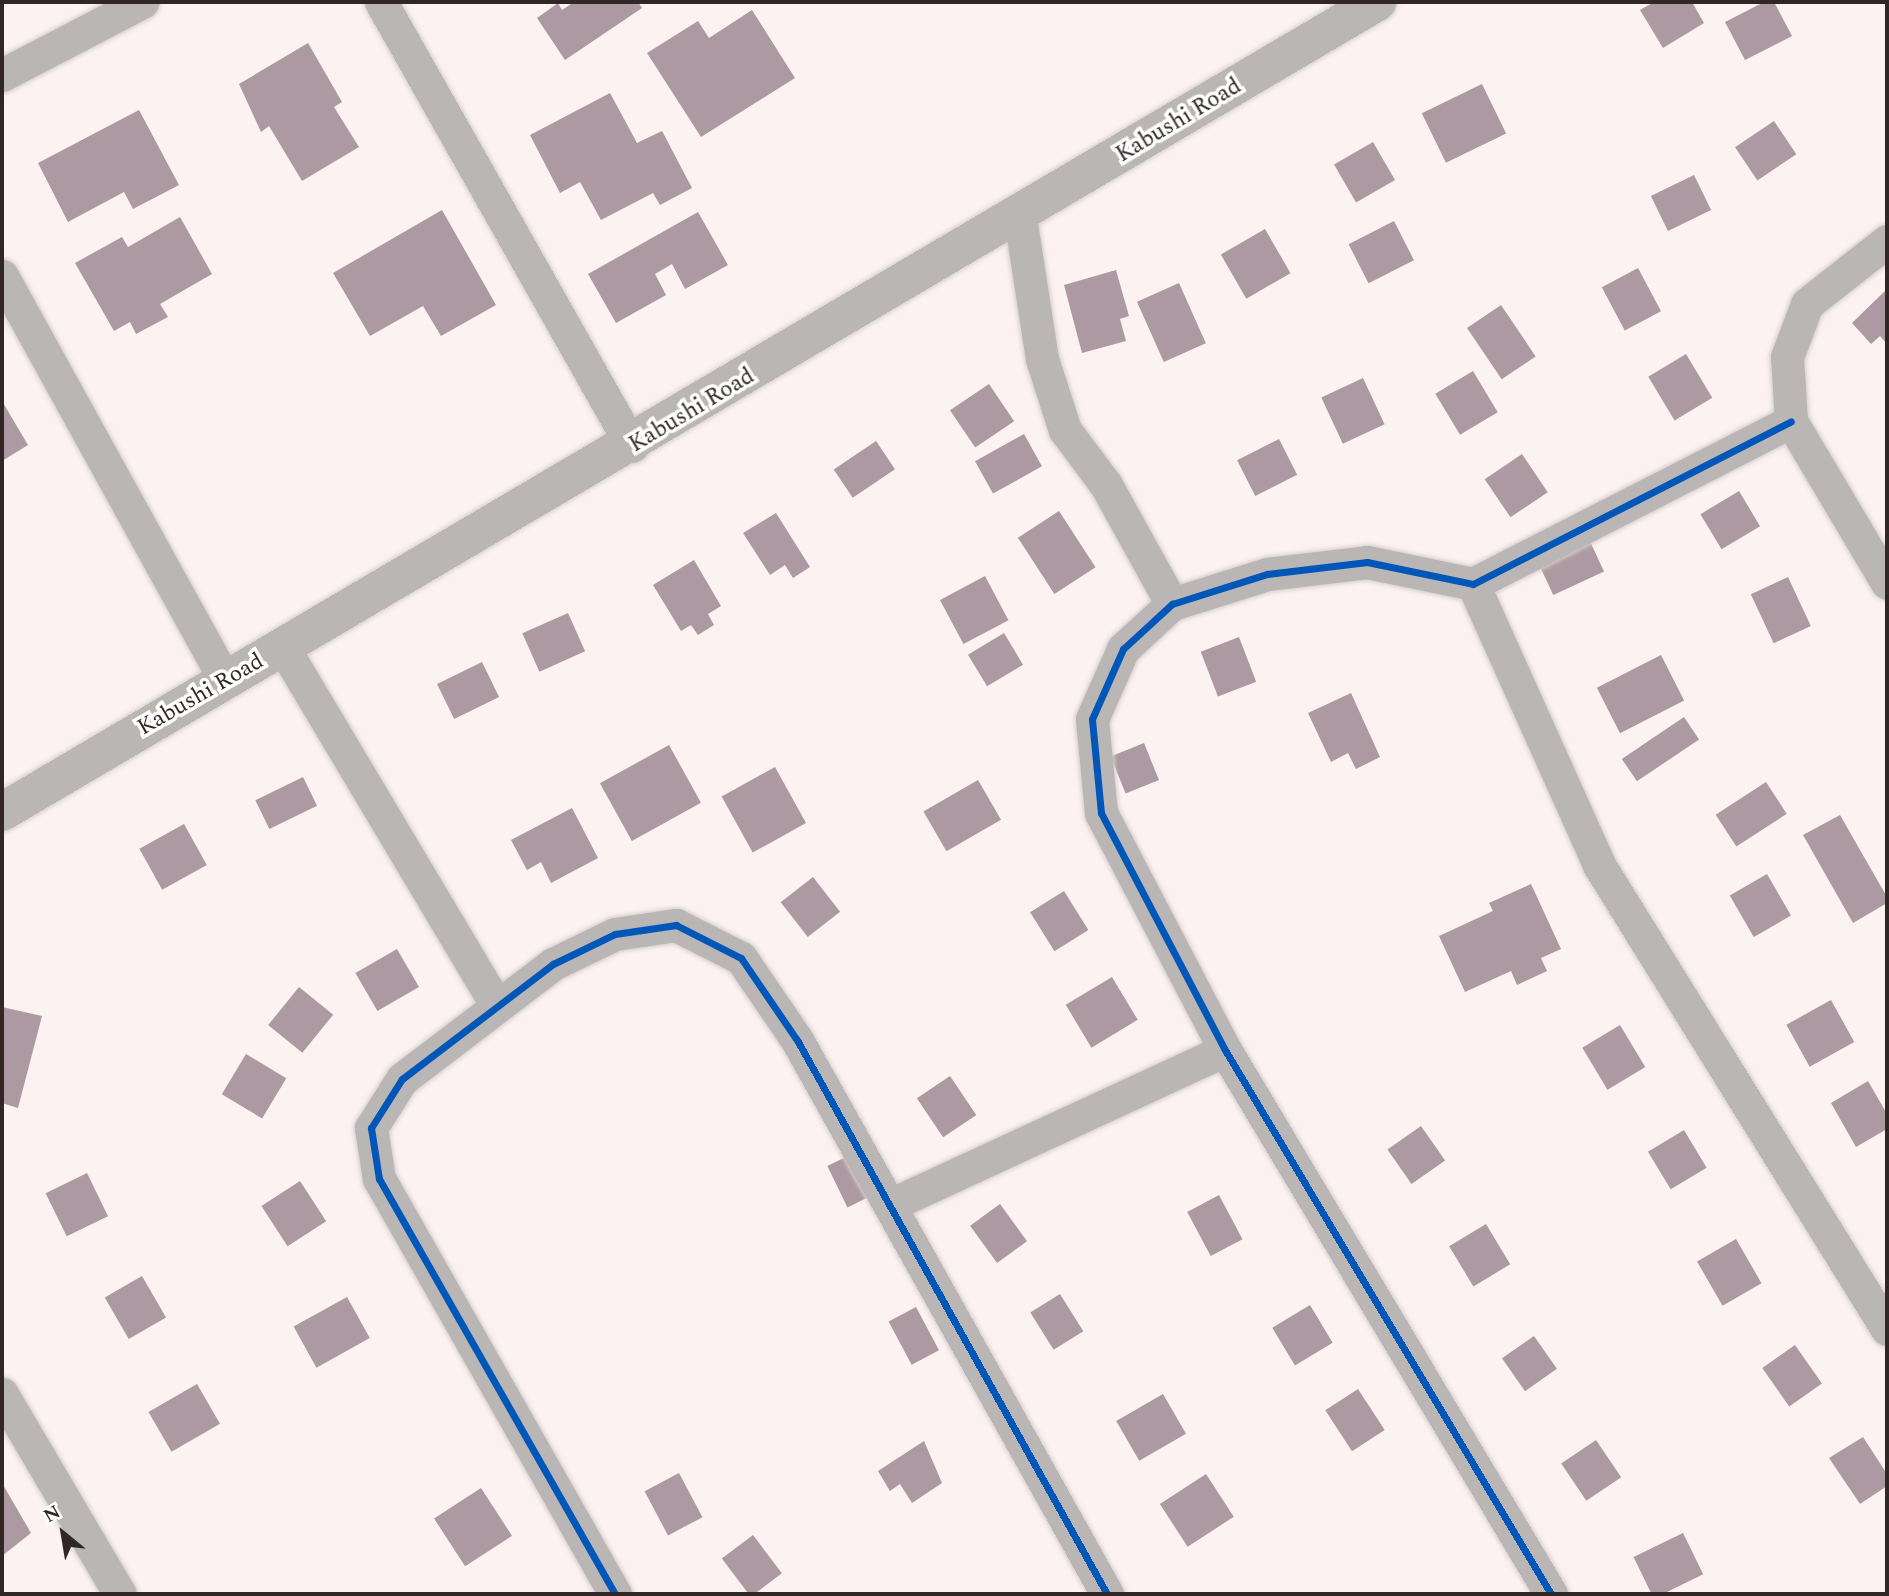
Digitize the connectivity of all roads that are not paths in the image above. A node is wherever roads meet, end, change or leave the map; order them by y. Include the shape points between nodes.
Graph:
1 (142, 2) edge
2 (381, 2) edge
3 (1377, 2) edge
4 (2, 75) edge
5 (1020, 217) junction
6 (1887, 241) edge
7 (2, 276) edge
8 (1791, 421) junction
9 (632, 446) junction
10 (1887, 583) edge
11 (1473, 584) junction
12 (1172, 604) junction
13 (283, 647) junction
14 (225, 680) junction
15 (2, 812) edge
16 (496, 1005) junction
17 (1225, 1050) junction
18 (892, 1204) junction
19 (1887, 1329) edge
20 (2, 1394) edge
21 (120, 1594) edge
22 (615, 1594) edge
23 (1107, 1594) edge
24 (1551, 1594) edge

1 - 4 street
2 - 9 street
3 - 5 main road, Kabushi Road
5 - 9 main road, Kabushi Road
5 - 12 street via 1042,359 1065,430 1106,485
6 - 8 street via 1807,304 1787,357
7 - 14 street
8 - 10 street
8 - 11 street
9 - 13 main road, Kabushi Road
11 - 12 street via 1367,562 1267,574
11 - 19 street via 1599,865
12 - 17 street via 1124,649 1092,719 1101,813
13 - 14 main road, Kabushi Road
13 - 16 street
14 - 15 main road, Kabushi Road
16 - 18 street via 553,964 615,934 676,925 741,958 797,1040
16 - 22 street via 402,1079 370,1128 379,1179
17 - 18 street
17 - 24 street
18 - 23 street
20 - 21 street

